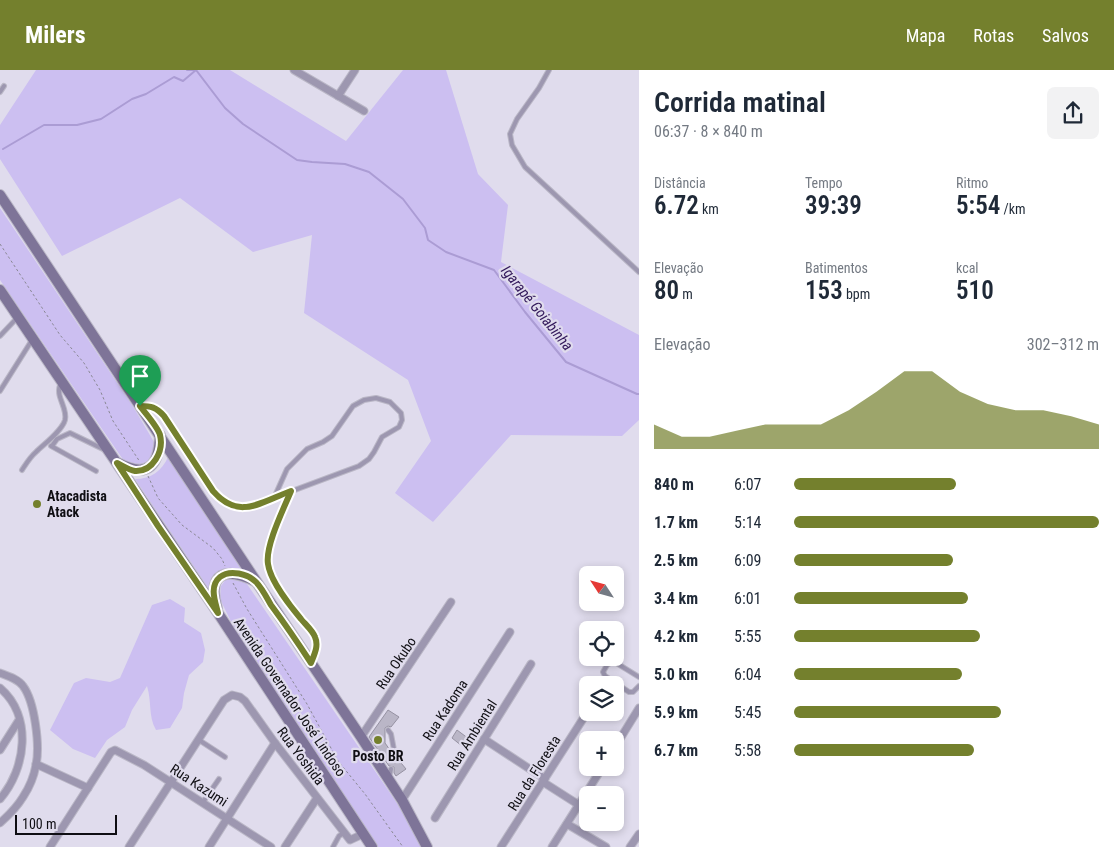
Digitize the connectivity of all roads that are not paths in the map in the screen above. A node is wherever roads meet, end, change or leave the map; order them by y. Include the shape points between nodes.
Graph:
1 (294, 70) edge
2 (355, 70) edge
3 (549, 70) edge
4 (4, 86) dead end
5 (0, 92) edge
6 (338, 96) junction
7 (364, 111) dead end
8 (0, 195) edge
9 (639, 272) edge
10 (0, 290) edge
11 (18, 316) junction
12 (0, 336) edge
13 (33, 338) junction
14 (62, 381) junction
15 (0, 391) edge
16 (140, 406) junction
17 (160, 435) junction
18 (45, 442) junction
19 (52, 446) junction
20 (110, 452) junction
21 (117, 463) junction
22 (22, 470) dead end
23 (96, 471) dead end
24 (291, 491) junction
25 (274, 498) junction
26 (256, 581) junction
27 (450, 602) dead end
28 (218, 613) junction
29 (510, 632) dead end
30 (311, 663) junction
31 (531, 664) dead end
32 (0, 673) edge
33 (639, 677) edge
34 (639, 686) edge
35 (0, 688) edge
36 (639, 708) edge
37 (20, 720) junction
38 (582, 721) edge
39 (388, 730) dead end
40 (624, 732) edge
41 (361, 737) junction
42 (484, 739) junction
43 (199, 740) junction
44 (275, 743) junction
45 (0, 750) edge
46 (394, 755) dead end
47 (225, 757) dead end
48 (36, 764) junction
49 (219, 779) dead end
50 (544, 780) junction
51 (171, 782) junction
52 (88, 788) junction
53 (317, 798) junction
54 (0, 799) edge
55 (402, 800) junction
56 (203, 802) junction
57 (579, 805) joint
58 (228, 818) junction
59 (434, 818) dead end
60 (0, 823) edge
61 (567, 824) junction
62 (345, 832) junction
63 (363, 834) junction
64 (639, 834) edge
65 (351, 844) edge
66 (50, 847) edge
67 (129, 847) edge
68 (209, 847) edge
69 (271, 847) edge
70 (285, 847) edge
71 (333, 847) edge
72 (371, 847) edge
73 (427, 847) edge
74 (501, 847) edge
75 (552, 847) edge
76 (606, 847) edge
77 (630, 847) edge

1 - 6 street
2 - 6 street
3 - 9 lane via 517,118 510,134 512,146 525,168
4 - 5 lane
6 - 7 street
8 - 16 main road
10 - 11 main road, Avenida Governador José Lindoso
11 - 12 lane
11 - 13 main road, Avenida Governador José Lindoso
13 - 14 main road, Avenida Governador José Lindoso
13 - 15 lane
14 - 18 lane via 58,390 64,422
14 - 20 main road, Avenida Governador José Lindoso
16 - 17 main road
16 - 25 lane via 158,409 220,499 237,508
17 - 21 main road via 158,458 151,466 135,471
17 - 26 main road
18 - 19 lane
18 - 22 lane
19 - 20 lane via 57,439 70,433
19 - 23 lane
20 - 21 main road, Avenida Governador José Lindoso
21 - 28 main road, Avenida Governador José Lindoso
24 - 25 lane
24 - 25 lane via 359,466 369,459 382,437 399,426 401,413 390,402 376,398 353,406 332,436 307,449 287,469
24 - 30 lane via 270,543 268,564 293,610 315,636
26 - 28 main road via 239,574 223,574 214,588
26 - 30 main road
27 - 41 street, Rua Okubo via 376,721
28 - 63 main road, Avenida Governador José Lindoso
29 - 55 street, Rua Kadoma
30 - 41 main road
31 - 42 street, Rua Ambiental
32 - 48 street via 23,686 31,705 37,743
33 - 34 lane via 613,662 603,672 628,692
35 - 37 street via 12,701
36 - 40 street
37 - 45 street
37 - 54 street via 23,741 19,763 12,782
38 - 50 street, Rua da Floresta
39 - 46 lane
41 - 55 main road via 390,774
42 - 50 street
42 - 59 street, Rua Ambiental
43 - 44 street, Rua Yoshida via 228,697 236,695 245,702
43 - 47 lane
43 - 51 street
44 - 53 street, Rua Yoshida
44 - 58 street
48 - 52 street
48 - 60 street via 23,798
49 - 56 lane
50 - 57 street
50 - 74 street, Rua da Floresta
51 - 52 street, Rua Kazumi via 115,750
51 - 56 street, Rua Kazumi
51 - 67 street
52 - 66 street
53 - 62 street, Rua Yoshida
53 - 70 street
55 - 73 main road
56 - 58 street, Rua Kazumi
57 - 61 street
58 - 68 street
58 - 69 street, Rua Kazumi
61 - 75 street
61 - 76 street
62 - 65 street, Rua Yoshida
62 - 71 lane
63 - 65 street, Rua Yoshida
63 - 72 main road, Avenida Governador José Lindoso
64 - 77 street

